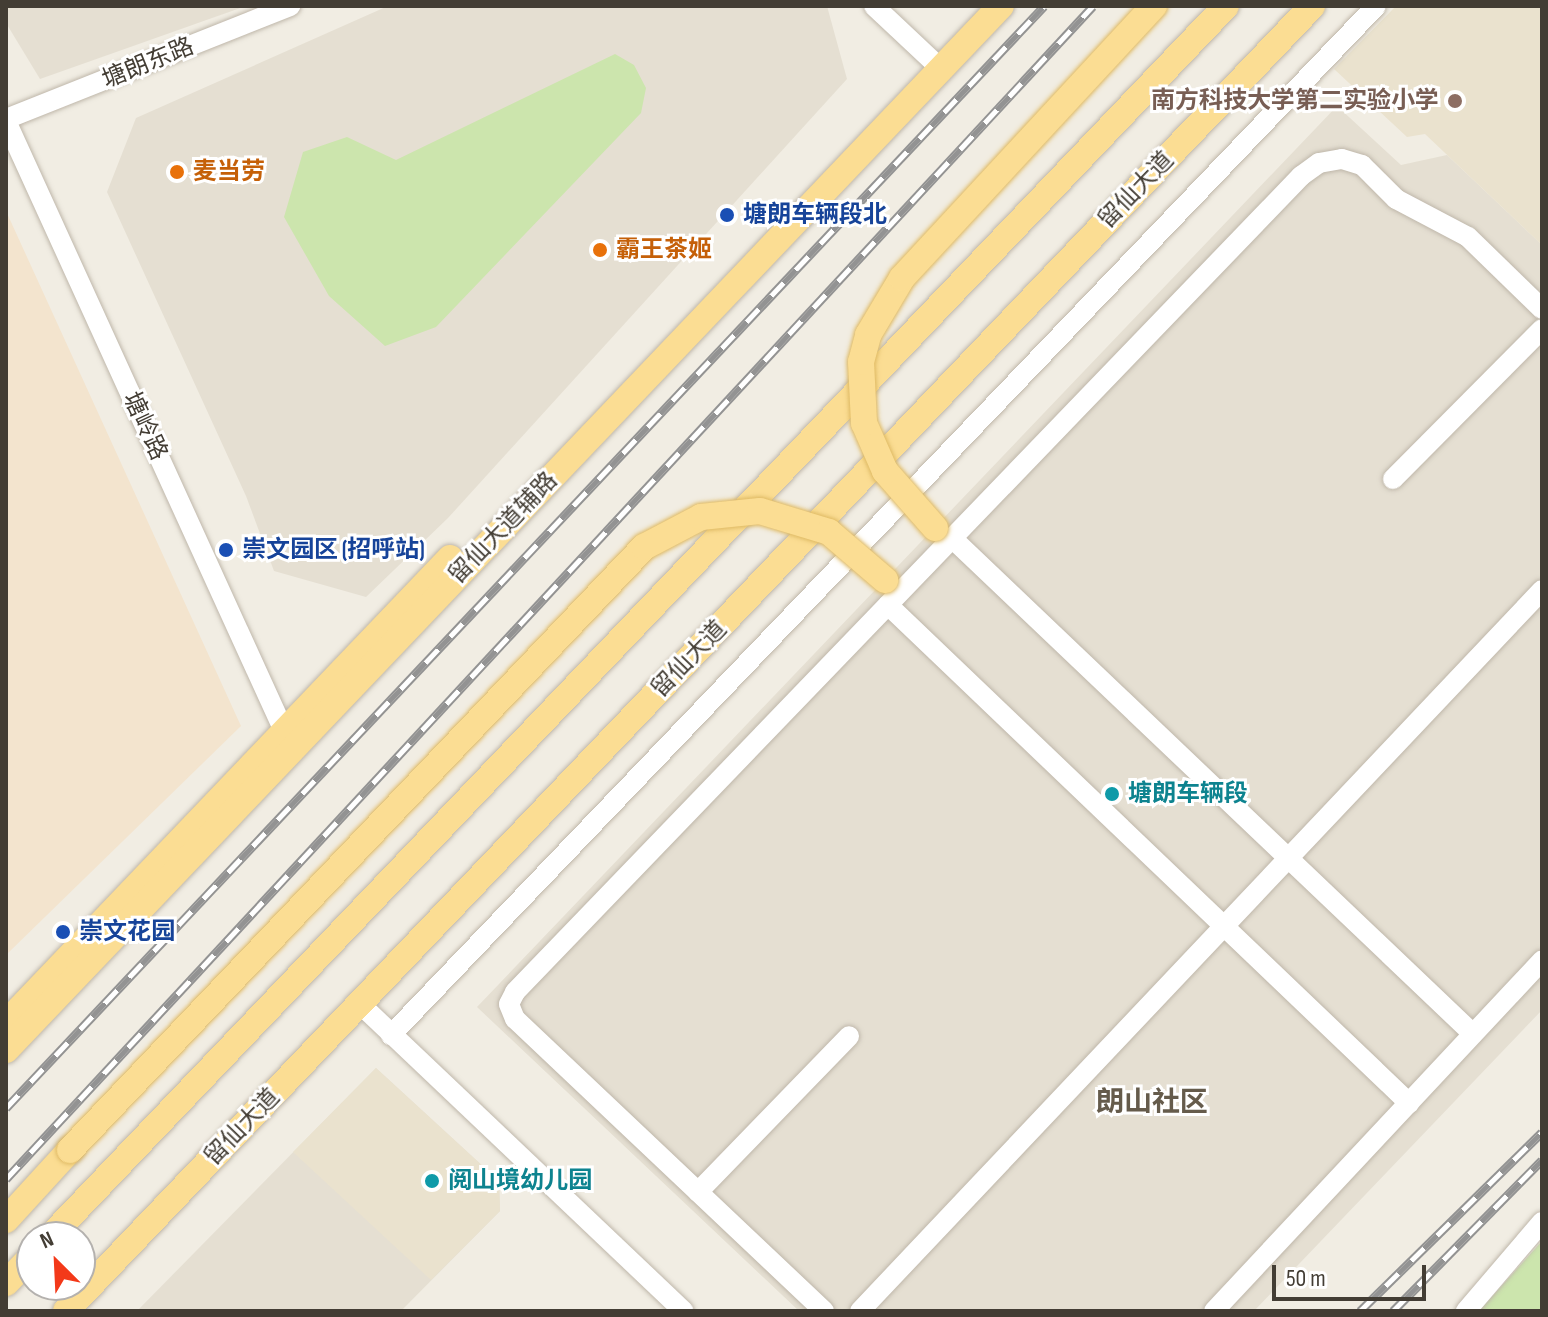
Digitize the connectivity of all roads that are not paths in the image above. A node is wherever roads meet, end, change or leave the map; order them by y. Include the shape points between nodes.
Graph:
1 (290, 6) edge
2 (874, 6) edge
3 (977, 6) edge
4 (1001, 6) edge
5 (1154, 6) edge
6 (1226, 6) edge
7 (1312, 6) edge
8 (1376, 6) edge
9 (935, 63) junction
10 (6, 120) edge
11 (1542, 309) edge
12 (1542, 329) edge
13 (1393, 479) dead end
14 (946, 535) junction
15 (1542, 590) edge
16 (891, 593) junction
17 (284, 731) junction
18 (1289, 858) junction
19 (1224, 926) junction
20 (1542, 960) edge
21 (360, 1004) junction
22 (6, 1023) edge
23 (1473, 1034) junction
24 (391, 1035) junction
25 (849, 1036) dead end
26 (6, 1050) edge
27 (1409, 1103) junction
28 (698, 1192) junction
29 (6, 1220) edge
30 (65, 1221) edge
31 (1542, 1222) edge
32 (66, 1311) edge
33 (683, 1311) edge
34 (824, 1311) edge
35 (860, 1311) edge
36 (1214, 1311) edge
37 (1466, 1311) edge

1 - 10 street, 塘朗东路
2 - 9 street
3 - 9 main road, 留仙大道辅路
4 - 9 main road, 留仙大道辅路
5 - 14 main road, bridge via 902,278 868,335 861,362 864,423 885,471
6 - 30 main road
7 - 21 main road, 留仙大道
8 - 24 street
9 - 17 main road, 留仙大道辅路
9 - 26 main road, 留仙大道辅路
10 - 17 street, 塘岭路
11 - 14 street via 1468,237 1396,199 1362,165 1342,159 1319,163
12 - 13 street
14 - 16 street
14 - 18 street
15 - 18 street
16 - 19 street
16 - 28 street via 509,1004 515,1019
16 - 29 main road, bridge via 829,532 760,511 701,517 644,547
17 - 22 main road, 留仙大道辅路
18 - 19 street
18 - 23 street
19 - 27 street
19 - 35 street
20 - 23 street
21 - 24 street
21 - 32 main road, 留仙大道
23 - 27 street
24 - 33 street
25 - 28 street
27 - 36 street
28 - 34 street
31 - 37 street

